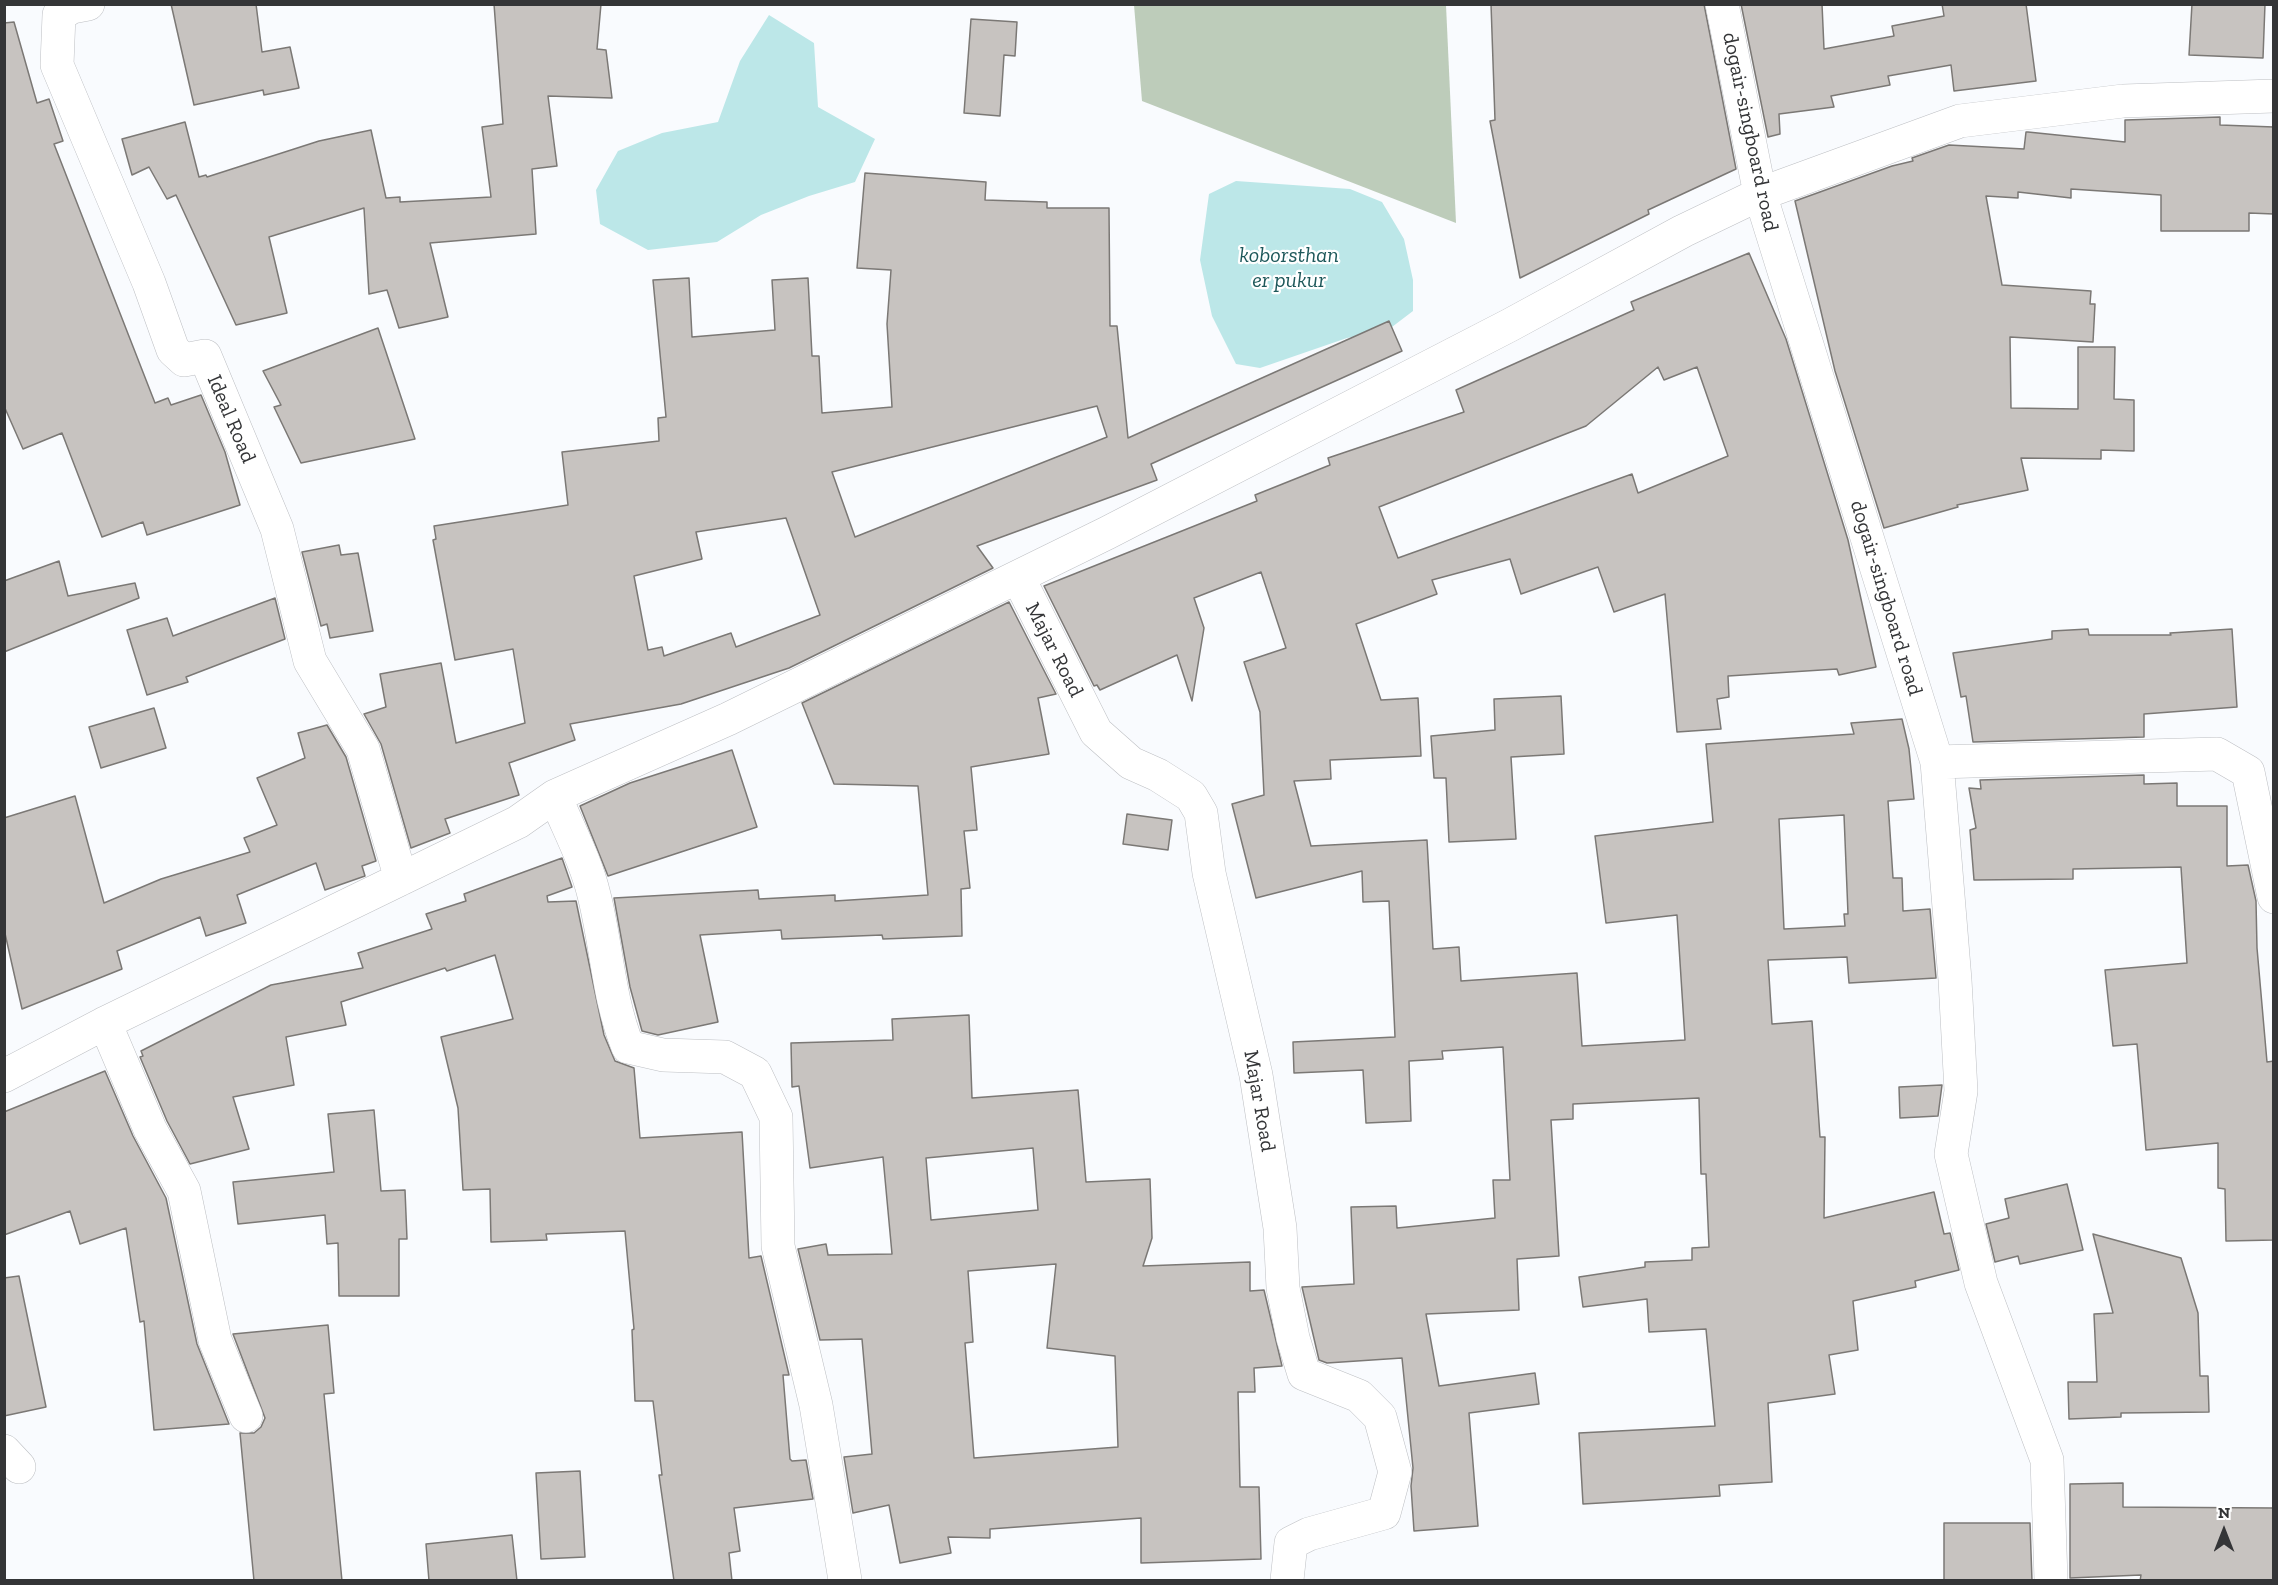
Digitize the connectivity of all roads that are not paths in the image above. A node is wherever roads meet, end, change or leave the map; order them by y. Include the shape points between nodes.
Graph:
1 (88, 4) edge
2 (1722, 4) edge
3 (2274, 96) edge
4 (1760, 194) junction
5 (1018, 577) junction
6 (1937, 762) junction
7 (555, 796) junction
8 (401, 879) junction
9 (2274, 897) edge
10 (105, 1023) junction
11 (4, 1076) edge
12 (246, 1416) dead end
13 (845, 1581) edge
14 (1287, 1581) edge
15 (2051, 1581) edge

1 - 8 street, Ideal Road via 59,15 57,65 149,283 173,350 184,360 205,356 230,415 278,529 310,660 363,749
2 - 4 street, dogair-singboard road
3 - 4 street via 2123,101 1960,121
4 - 5 street
4 - 6 street, dogair-singboard road
5 - 7 street via 728,719
5 - 14 street, Majar Road via 1096,732 1131,763 1191,796 1201,813 1209,873 1256,1075 1293,1338 1304,1374 1359,1396 1380,1417 1395,1472 1384,1513 1309,1534 1291,1543
6 - 9 street via 2217,754 2248,772
6 - 15 street, dogair-singboard road via 1961,1091 1951,1154 1981,1283 2047,1460
7 - 8 street via 518,822
7 - 13 street via 594,894 607,971 628,1047 663,1055 725,1057 755,1073 776,1117 778,1246 816,1405
8 - 10 street
10 - 11 street
10 - 12 street via 150,1129 184,1191 215,1340

